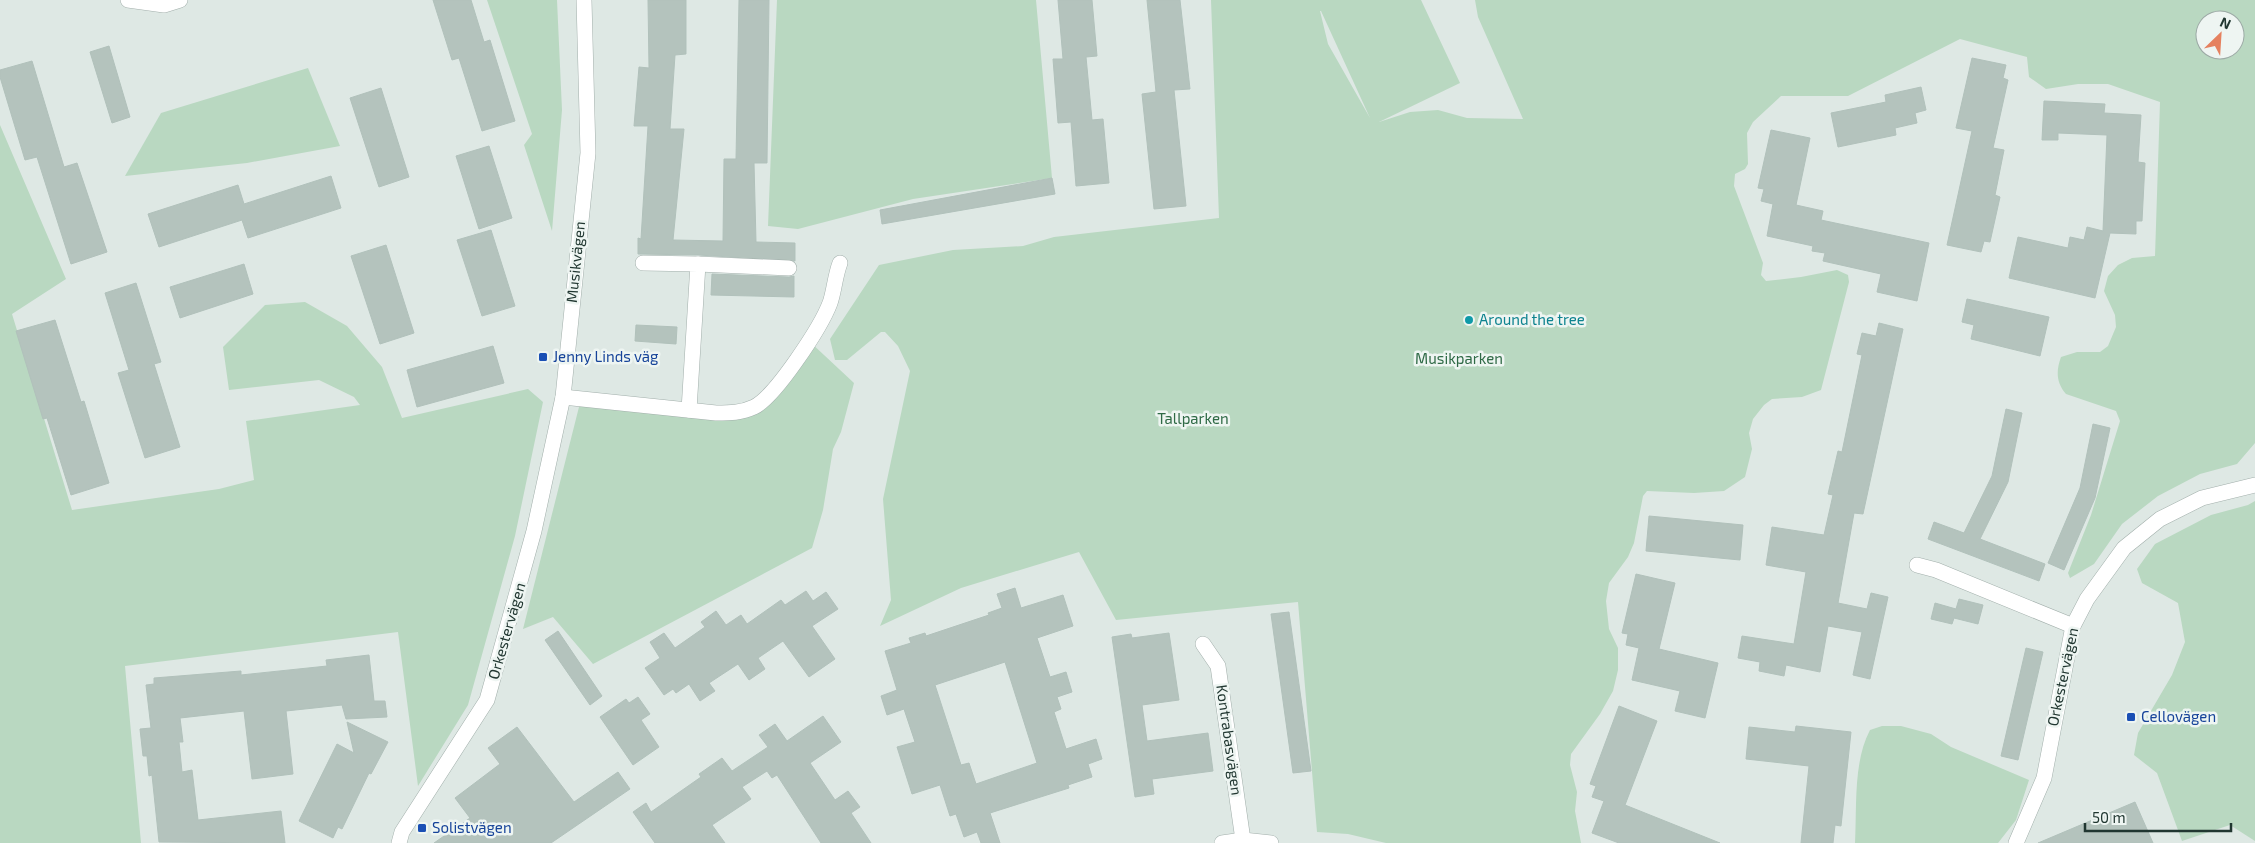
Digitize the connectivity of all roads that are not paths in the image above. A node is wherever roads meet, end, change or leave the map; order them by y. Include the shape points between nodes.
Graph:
1 (128, 0) edge
2 (180, 0) edge
3 (584, 0) edge
4 (643, 263) dead end
5 (840, 263) dead end
6 (698, 264) junction
7 (788, 268) dead end
8 (563, 397) junction
9 (689, 410) junction
10 (2255, 485) edge
11 (1917, 565) dead end
12 (2073, 626) junction
13 (1203, 644) dead end
14 (1243, 840) junction
15 (399, 843) edge
16 (1222, 843) edge
17 (1271, 843) edge
18 (2016, 843) edge

1 - 2 street via 164,5
3 - 8 street, Musikvägen via 588,153
4 - 6 street
5 - 9 street via 830,303 814,334 763,401 735,413
6 - 7 street
6 - 9 street
8 - 9 street
8 - 15 street, Orkestervägen via 534,531 487,700 402,832
10 - 12 street, Orkestervägen via 2202,498 2160,519 2124,548 2087,599
11 - 12 street
12 - 18 street, Orkestervägen via 2044,778
13 - 14 street, Kontrabasvägen via 1218,666
14 - 16 street
14 - 17 street

